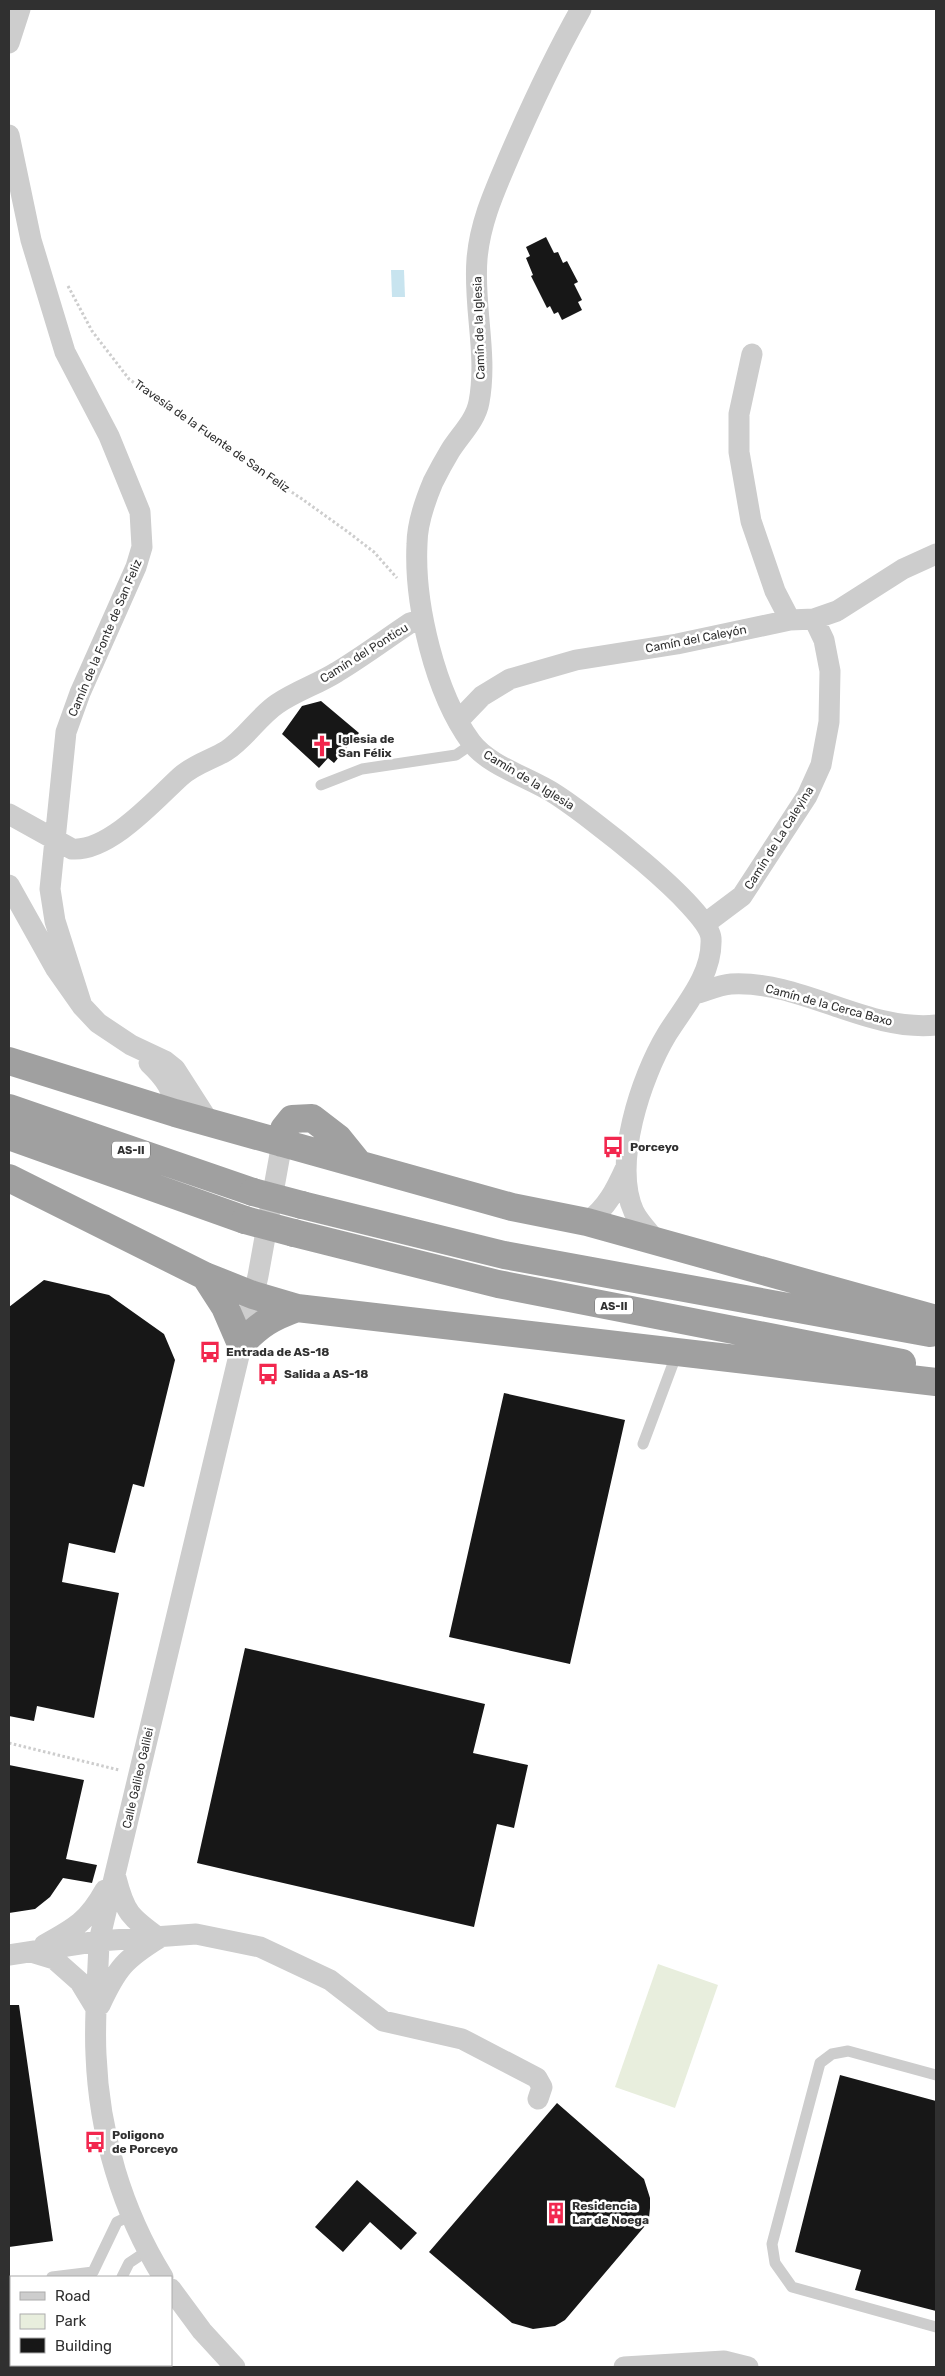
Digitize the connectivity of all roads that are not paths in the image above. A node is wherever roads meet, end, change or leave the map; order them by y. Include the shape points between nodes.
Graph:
1 (20, 9) edge
2 (581, 9) edge
3 (9, 43) edge
4 (9, 136) edge
5 (752, 354) dead end
6 (936, 554) edge
7 (423, 619) junction
8 (814, 619) junction
9 (790, 620) junction
10 (458, 721) junction
11 (472, 744) junction
12 (321, 785) dead end
13 (9, 814) edge
14 (55, 840) junction
15 (9, 884) edge
16 (706, 923) junction
17 (694, 994) junction
18 (82, 1006) junction
19 (936, 1025) edge
20 (131, 1045) junction
21 (9, 1061) edge
22 (9, 1108) edge
23 (175, 1113) junction
24 (210, 1122) junction
25 (9, 1136) edge
26 (282, 1142) junction
27 (626, 1167) junction
28 (11, 1185) edge
29 (625, 1221) junction
30 (581, 1226) junction
31 (205, 1276) junction
32 (255, 1286) junction
33 (297, 1308) junction
34 (936, 1319) edge
35 (936, 1334) edge
36 (242, 1344) junction
37 (677, 1352) junction
38 (936, 1370) edge
39 (936, 1382) edge
40 (643, 1444) dead end
41 (115, 1873) junction
42 (159, 1938) junction
43 (99, 1941) junction
44 (31, 1952) junction
45 (9, 1955) edge
46 (97, 2010) junction
47 (936, 2075) edge
48 (538, 2099) dead end
49 (130, 2216) junction
50 (147, 2251) junction
51 (60, 2276) edge
52 (123, 2276) edge
53 (162, 2276) edge
54 (172, 2290) edge
55 (936, 2327) edge
56 (235, 2367) edge
57 (624, 2367) edge
58 (748, 2367) edge

1 - 3 street
2 - 7 street, Camín de la Iglesia via 537,90 487,209 480,235 476,262 482,377 478,406 448,454 422,514 416,543
4 - 14 street, Camín de la Fonte de San Feliz via 31,240 65,352 109,436 140,512 143,532 136,567 66,732
5 - 9 street via 739,414 739,452 751,521 775,591
6 - 8 street, Camín del Caleyón via 903,569 837,611
7 - 10 street, Camín de la Iglesia via 433,666
7 - 14 street, Camín del Ponticu via 410,623 338,672 274,706 245,736 226,751 182,775 127,826 81,850
8 - 9 street, Camín del Caleyón
8 - 16 street, Camín de La Caleyina via 824,640 830,671 829,722 821,765 807,796 742,896
9 - 10 street, Camín del Caleyón via 677,644 576,660 510,679 482,696
10 - 11 street, Camín de la Iglesia
11 - 12 lane via 456,755 362,769
11 - 16 street, Camín de la Iglesia via 485,755 554,792 586,815 645,864
13 - 14 street, Camín del Ponticu
14 - 18 street, Camín de la Fonte de San Feliz via 50,889 55,921
15 - 18 street via 56,969
16 - 17 street via 711,936 709,957
17 - 19 street, Camín de la Cerca Baxo via 730,984 771,987 897,1024
17 - 27 street via 649,1068 637,1101
18 - 20 street via 98,1022
20 - 23 street via 164,1077 175,1099
20 - 24 street via 175,1069
21 - 23 highway
22 - 35 highway, AS-II, bridge via 253,1192 504,1255
23 - 24 highway
24 - 26 highway
25 - 38 highway, AS-II, bridge via 245,1220 294,1233 498,1284
26 - 30 highway via 284,1129 292,1119 312,1118 338,1138 358,1164 512,1207 551,1224
26 - 32 street, Calle Galileo Galilei
27 - 29 street
27 - 30 street via 616,1191 601,1212
28 - 31 highway
29 - 30 highway
29 - 34 highway via 656,1240
31 - 32 highway
31 - 36 highway via 225,1307
32 - 33 highway
32 - 36 street, Calle Galileo Galilei
33 - 36 highway via 259,1325
33 - 37 highway
36 - 41 street, Calle Galileo Galilei
37 - 39 highway
37 - 40 lane
41 - 42 street via 123,1905 138,1923
41 - 43 street, Calle Galileo Galilei
41 - 44 street via 93,1912 75,1928
42 - 43 street
42 - 46 street via 130,1956 112,1980
42 - 48 street via 196,1934 260,1947 330,1980 383,2021 462,2039 537,2078 542,2087
43 - 44 street
43 - 46 street, Calle Galileo Galilei
44 - 45 street
44 - 46 street via 54,1959 80,1982
46 - 49 street, Calle Galileo Galilei via 95,2053 98,2095 108,2144
47 - 55 lane via 848,2051 832,2054 820,2063 772,2244 775,2263 792,2288
49 - 50 street, Calle Galileo Galilei
49 - 51 lane via 117,2222 93,2272
50 - 52 lane via 129,2264
50 - 53 street, Calle Galileo Galilei
54 - 56 street via 202,2331
57 - 58 street via 724,2361

